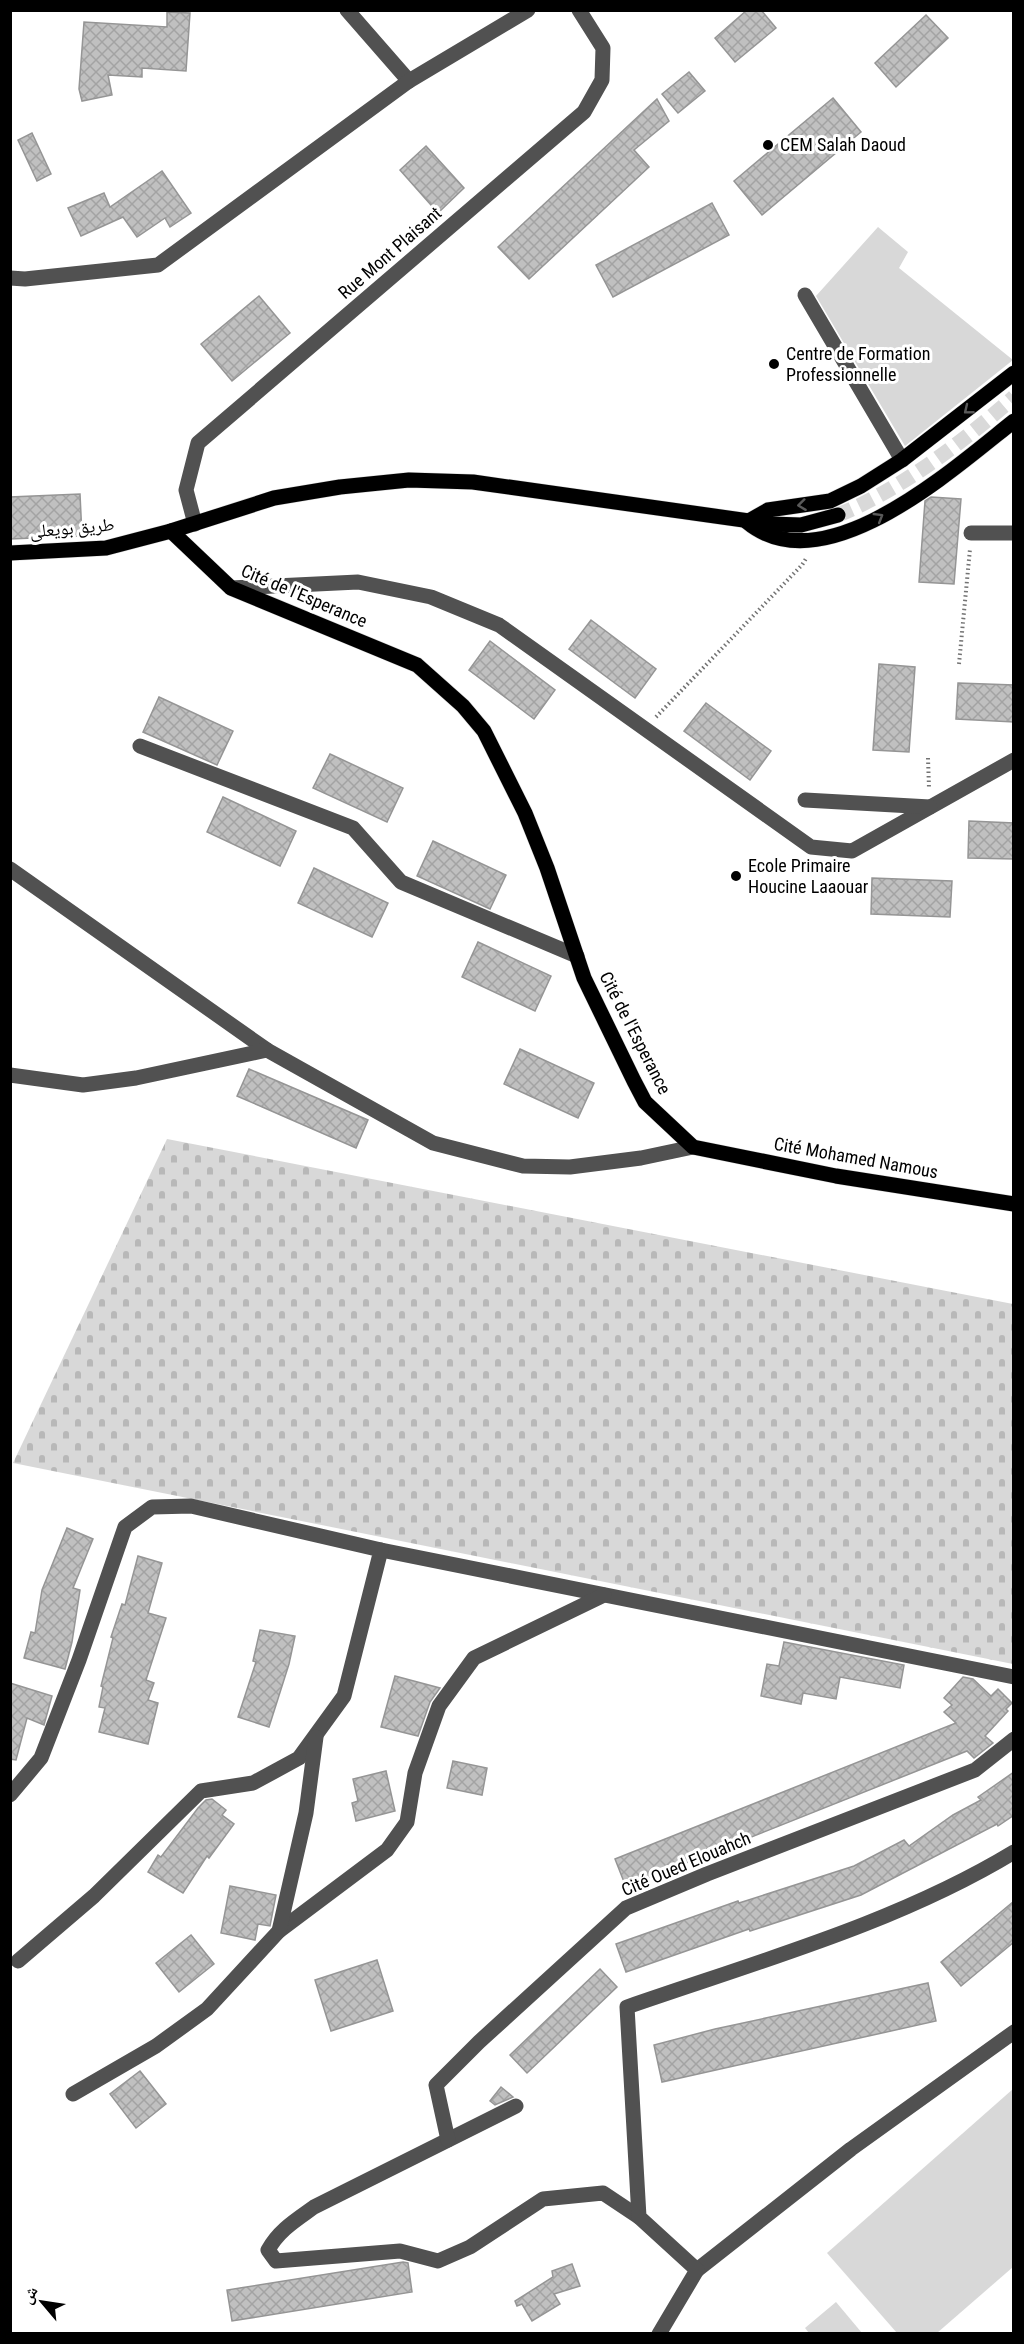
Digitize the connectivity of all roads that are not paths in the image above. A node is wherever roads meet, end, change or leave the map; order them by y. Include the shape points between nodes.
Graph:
1 (347, 10) edge
2 (528, 10) edge
3 (579, 10) edge
4 (409, 81) junction
5 (10, 278) edge
6 (805, 295) dead end
7 (1014, 373) edge
8 (1014, 421) edge
9 (902, 460) junction
10 (838, 515) tunnel mouth
11 (747, 522) junction
12 (195, 524) junction
13 (171, 531) junction
14 (971, 533) road end
15 (1014, 533) edge
16 (10, 553) edge
17 (231, 588) junction
18 (140, 747) dead end
19 (1014, 760) edge
20 (805, 800) dead end
21 (930, 807) junction
22 (10, 869) edge
23 (577, 956) junction
24 (267, 1050) junction
25 (10, 1075) edge
26 (693, 1147) junction
27 (1014, 1204) edge
28 (381, 1550) junction
29 (604, 1595) junction
30 (1014, 1677) edge
31 (316, 1734) junction
32 (1014, 1739) edge
33 (10, 1795) edge
34 (1014, 1852) edge
35 (279, 1931) junction
36 (18, 1961) dead end
37 (1014, 2032) edge
38 (73, 2094) dead end
39 (516, 2106) dead end
40 (448, 2140) junction
41 (639, 2217) junction
42 (697, 2270) junction
43 (659, 2334) edge

1 - 4 street
2 - 4 street
3 - 12 street, Rue Mont Plaisant via 603,48 602,80 585,112 198,443 186,490
4 - 5 street via 158,265
6 - 9 street
7 -> 9 main road
11 -> 8 main road via 769,537 794,542 854,531 938,479
9 -> 11 main road via 850,493 830,501 768,510
10 - 11 main road via 801,525
11 - 12 main road via 472,482 409,480 274,498
12 - 13 main road
13 - 16 main road, طريق بويعلى via 106,548
13 - 17 main road, Cité de l'Esperance
14 - 15 street
17 - 21 street via 358,582 431,597 500,625 811,848 852,851
17 - 23 main road, Cité de l'Esperance via 417,665 463,706 483,731 525,813
18 - 23 street via 353,828 400,882
19 - 21 street
20 - 21 street
22 - 24 street
23 - 26 main road, Cité de l'Esperance via 608,1030 645,1102
24 - 25 street via 136,1078 83,1085
24 - 26 street via 433,1143 522,1166 570,1167
26 - 27 main road, Cité Mohamed Namous via 836,1176
28 - 29 street
28 - 31 street via 344,1696
28 - 33 street via 191,1506 152,1507 125,1527 41,1758
29 - 30 street
29 - 35 street via 474,1658 439,1706 415,1773 407,1822 387,1850
31 - 35 street via 306,1813
31 - 36 street via 299,1758 253,1783 201,1791 94,1896
32 - 40 street, Cité Oued Elouahch via 975,1770 626,1908 436,2085
34 - 41 street via 878,1920 627,2007
35 - 38 street via 207,2009 156,2046
37 - 42 street via 851,2149
39 - 40 street
40 - 41 street via 314,2207 289,2224 268,2250 276,2261 400,2251 438,2261 470,2247 543,2199 603,2193
41 - 42 street
42 - 43 street

